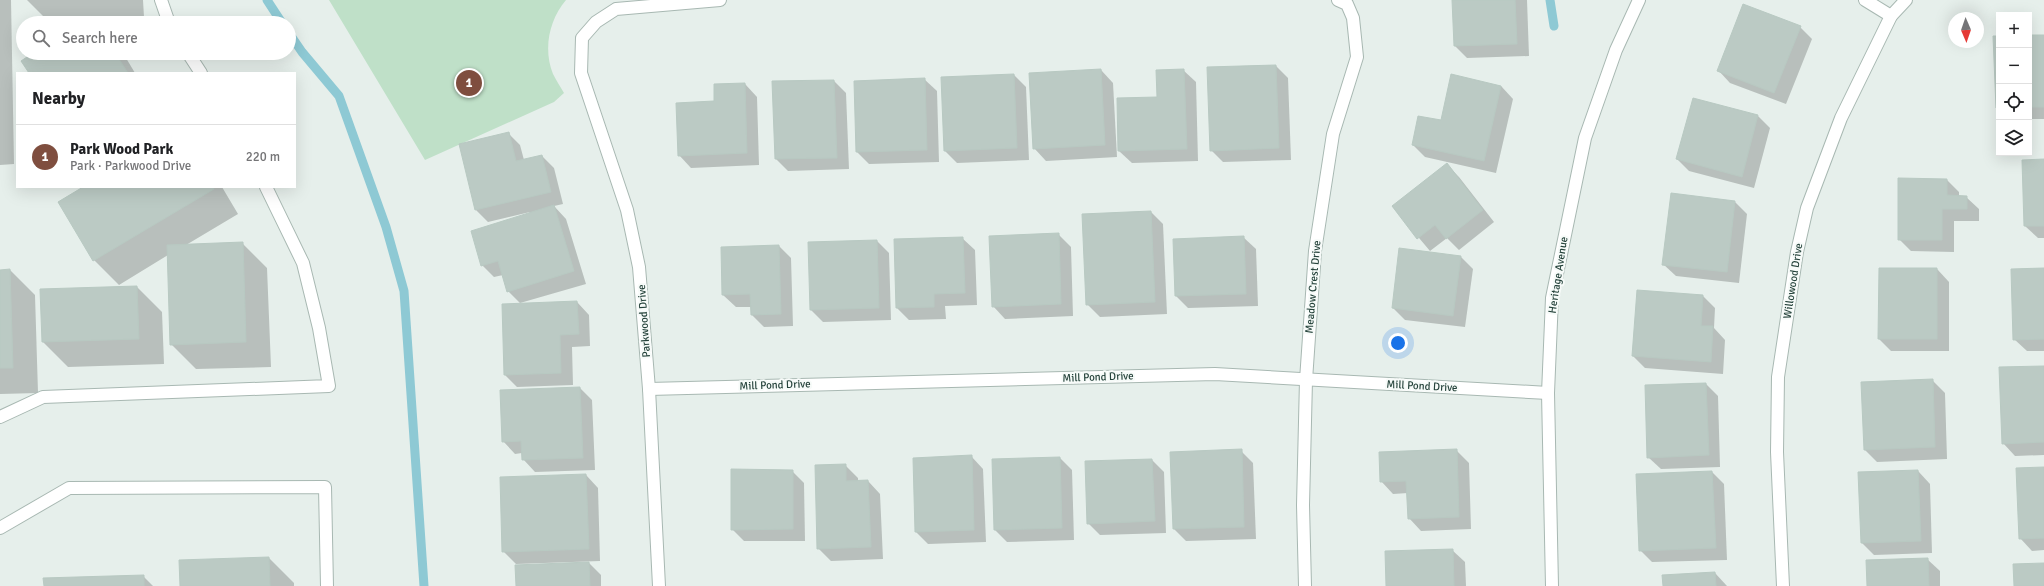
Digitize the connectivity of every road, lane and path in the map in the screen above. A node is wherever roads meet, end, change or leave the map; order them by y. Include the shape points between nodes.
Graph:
1 (161, 0) edge
2 (720, 0) edge
3 (1338, 0) edge
4 (1639, 0) edge
5 (1865, 0) edge
6 (1906, 0) edge
7 (167, 16) edge
8 (1891, 16) junction
9 (193, 60) edge
10 (200, 72) edge
11 (266, 188) edge
12 (1306, 380) junction
13 (649, 389) junction
14 (1548, 393) junction
15 (0, 417) edge
16 (0, 528) edge
17 (327, 586) edge
18 (659, 586) edge
19 (1305, 586) edge
20 (1552, 586) edge
21 (1783, 586) edge

1 - 7 street
2 - 13 street, Parkwood Drive via 616,9 596,22 582,38 581,73 628,210 639,267
3 - 12 street, Meadow Crest Drive via 1347,4 1353,18 1357,56 1333,134 1316,252
4 - 14 street, Heritage Avenue via 1616,50 1585,138 1552,298
5 - 8 street
6 - 8 street, Willowood Drive
8 - 21 street, Willowood Drive via 1841,118 1807,208 1797,252 1778,377 1777,452
9 - 10 street
11 - 15 street via 303,263 319,328 329,386 43,397
12 - 13 street, Mill Pond Drive via 1215,374
12 - 14 street, Mill Pond Drive
12 - 19 street, Meadow Crest Drive via 1303,505
13 - 18 street, Parkwood Drive
14 - 20 street, Heritage Avenue
16 - 17 street via 69,488 325,487

